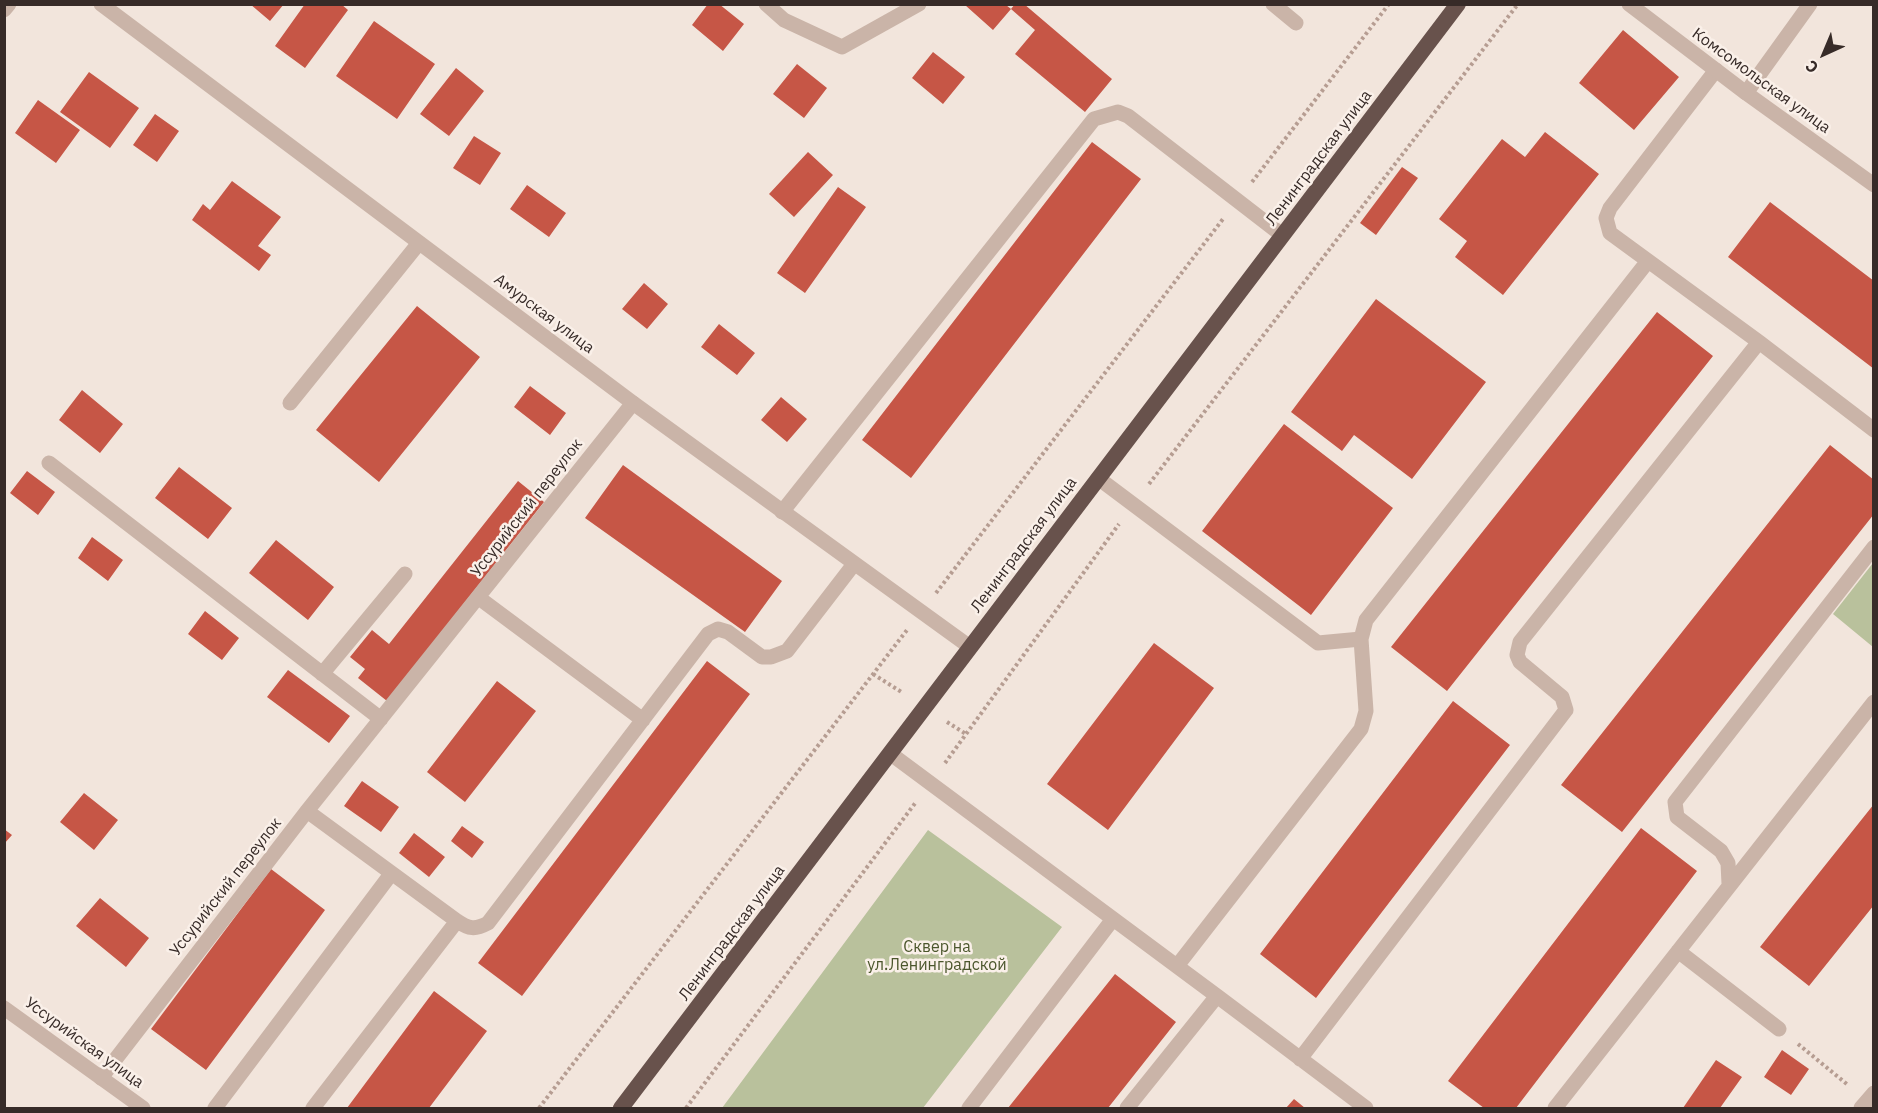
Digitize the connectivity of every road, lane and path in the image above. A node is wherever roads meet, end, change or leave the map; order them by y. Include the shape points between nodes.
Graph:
1 (9, 4) edge
2 (101, 4) edge
3 (766, 4) edge
4 (919, 4) edge
5 (1273, 4) edge
6 (1389, 4) edge
7 (1458, 4) edge
8 (1629, 4) edge
9 (1810, 4) edge
10 (1516, 5) edge
11 (4, 10) edge
12 (1296, 23) dead end
13 (1716, 70) junction
14 (1746, 93) junction
15 (1874, 185) edge
16 (1238, 200) junction
17 (1282, 235) junction
18 (419, 243) junction
19 (1648, 261) junction
20 (1759, 342) junction
21 (290, 403) dead end
22 (633, 403) junction
23 (1874, 430) edge
24 (49, 463) dead end
25 (1098, 478) junction
26 (1133, 505) junction
27 (782, 512) junction
28 (1874, 547) edge
29 (854, 564) junction
30 (405, 574) dead end
31 (479, 598) junction
32 (922, 612) junction
33 (1361, 639) junction
34 (970, 647) junction
35 (322, 674) junction
36 (1874, 702) edge
37 (381, 718) junction
38 (643, 720) junction
39 (891, 754) junction
40 (930, 784) junction
41 (307, 811) junction
42 (391, 874) junction
43 (1729, 884) junction
44 (1113, 919) junction
45 (457, 921) junction
46 (1678, 951) junction
47 (1177, 966) junction
48 (1217, 996) junction
49 (4, 1008) edge
50 (1779, 1029) joint
51 (1300, 1059) junction
52 (101, 1078) junction
53 (1867, 1100) edge
54 (143, 1108) edge
55 (214, 1108) edge
56 (313, 1108) edge
57 (539, 1108) edge
58 (621, 1108) edge
59 (686, 1108) edge
60 (969, 1108) edge
61 (1127, 1108) edge
62 (1366, 1108) edge
63 (1555, 1108) edge

1 - 11 street
2 - 18 street, Амурская улица
3 - 4 street via 784,20 842,46
5 - 12 street
6 - 16 path
7 - 17 highway, Ленинградская улица
8 - 13 street, Комсомольская улица
9 - 14 street
10 - 26 path
13 - 14 street, Комсомольская улица
13 - 19 street via 1605,218 1610,233
14 - 15 street, Комсомольская улица
16 - 17 street
16 - 27 street via 1128,116 1118,112 1094,119
16 - 32 path
17 - 25 highway, Ленинградская улица
18 - 21 street
18 - 22 street, Амурская улица
19 - 20 street
19 - 33 street via 1366,621
20 - 23 street
20 - 51 street via 1520,642 1516,655 1520,662 1562,697 1566,710
22 - 27 street, Амурская улица
22 - 31 street, Уссурийский переулок
24 - 35 street
25 - 26 street
25 - 34 highway, Ленинградская улица
26 - 33 street via 1318,643
26 - 40 path
27 - 29 street, Амурская улица
28 - 43 street via 1675,802 1677,817 1721,851 1728,863
29 - 32 street, Амурская улица
29 - 38 street via 787,651 762,657 728,632 718,628 708,634
30 - 35 street
31 - 37 street, Уссурийский переулок
31 - 38 street
32 - 34 street, Амурская улица
32 - 57 path
33 - 47 street via 1366,711 1361,729
34 - 39 highway, Ленинградская улица
35 - 37 street
36 - 43 street
37 - 41 street, Уссурийский переулок
38 - 45 street via 488,923 477,929
39 - 40 street
39 - 58 highway, Ленинградская улица
40 - 44 street
40 - 59 path
41 - 42 street
41 - 52 street, Уссурийский переулок
42 - 45 street
42 - 55 street
43 - 46 street
44 - 47 street
44 - 60 street
45 - 56 street
46 - 50 street
46 - 63 street
47 - 48 street
48 - 51 street
48 - 61 street
49 - 52 street, Уссурийская улица
50 - 53 path
51 - 62 street
52 - 54 street, Уссурийская улица

